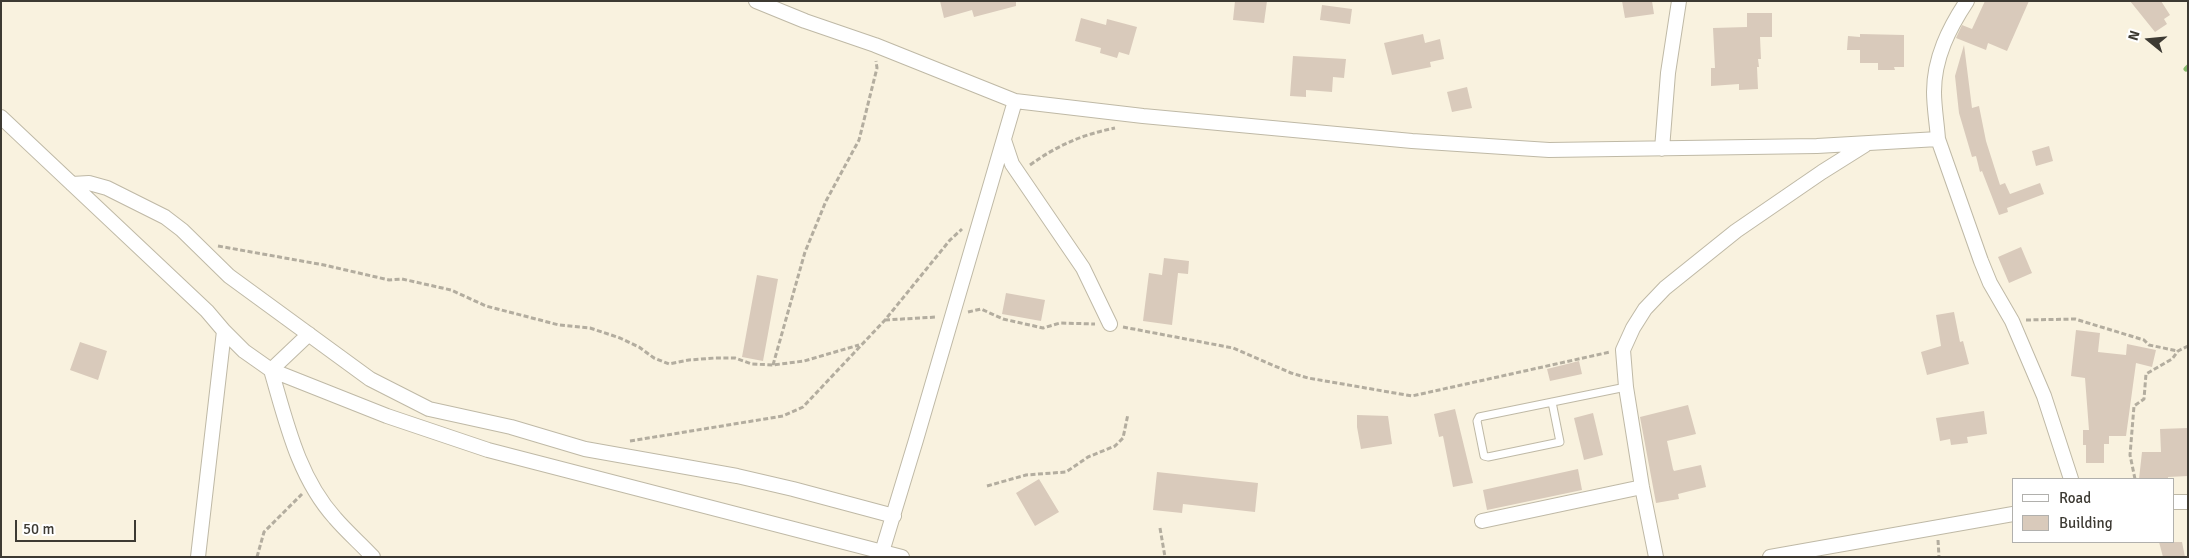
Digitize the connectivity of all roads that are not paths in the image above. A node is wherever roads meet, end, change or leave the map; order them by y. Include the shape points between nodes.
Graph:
1 (1679, 1) edge
2 (1967, 1) edge
3 (754, 2) edge
4 (1015, 101) junction
5 (1, 117) edge
6 (1003, 139) junction
7 (1938, 139) junction
8 (1867, 144) junction
9 (1662, 149) junction
10 (72, 184) junction
11 (1110, 324) road end
12 (224, 331) junction
13 (309, 334) junction
14 (271, 370) junction
15 (1626, 387) junction
16 (1552, 402) junction
17 (2071, 478) edge
18 (1642, 487) junction
19 (2174, 502) edge
20 (2188, 502) edge
21 (2012, 514) edge
22 (894, 516) junction
23 (1482, 521) dead end
24 (882, 552) junction
25 (198, 557) edge
26 (373, 557) edge
27 (902, 557) edge
28 (1656, 557) edge
29 (1770, 557) edge

1 - 9 street via 1668,72
2 - 7 street via 1942,45 1937,66 1934,92
3 - 4 street via 875,45
4 - 6 street
4 - 9 street via 1465,145 1549,150
5 - 10 street
6 - 11 street via 1017,174 1083,268
6 - 22 street
7 - 8 street
7 - 17 street via 1990,283 2012,321 2044,396
8 - 9 street
8 - 15 street via 1736,231 1677,278 1645,309 1623,350
10 - 12 street
10 - 13 street via 89,183 108,188 150,208 182,230 229,276
12 - 14 street via 244,351
12 - 25 street
13 - 14 street
13 - 22 street via 370,379 429,409 584,449 737,476
14 - 24 street via 387,416 488,450
14 - 26 street via 292,444 312,485 334,517
15 - 16 lane
15 - 18 street
16 - 16 lane via 1560,442 1484,456 1477,418
18 - 23 street
18 - 28 street
19 - 20 street
21 - 29 street
22 - 24 street
24 - 27 street

